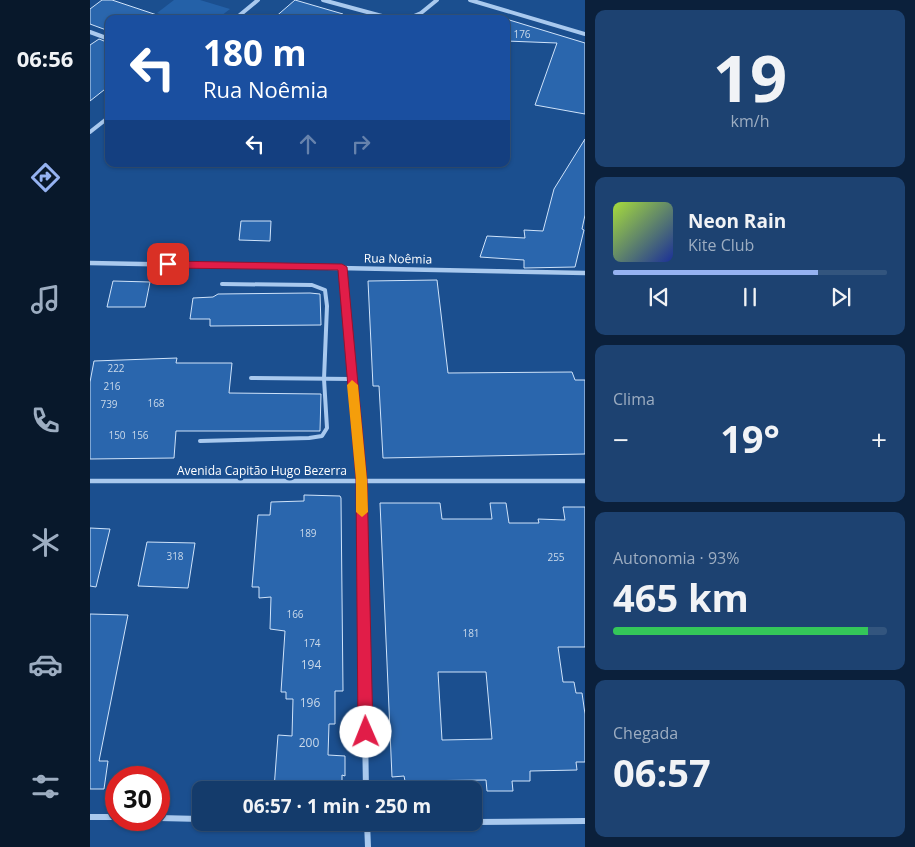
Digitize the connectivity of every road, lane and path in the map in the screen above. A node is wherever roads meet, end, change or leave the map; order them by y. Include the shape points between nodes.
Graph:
1 (258, 0) edge
2 (324, 0) edge
3 (438, 0) edge
4 (470, 0) edge
5 (240, 15) edge
6 (378, 15) edge
7 (418, 15) edge
8 (90, 32) edge
9 (585, 34) edge
10 (105, 38) edge
11 (105, 121) edge
12 (90, 132) edge
13 (90, 263) edge
14 (342, 267) junction
15 (585, 273) edge
16 (222, 284) dead end
17 (251, 378) dead end
18 (352, 378) junction
19 (324, 379) junction
20 (200, 441) dead end
21 (362, 480) junction
22 (90, 481) edge
23 (585, 481) edge
24 (366, 781) edge
25 (90, 817) edge
26 (105, 818) edge
27 (170, 818) edge
28 (192, 819) edge
29 (585, 821) edge
30 (482, 822) edge
31 (367, 831) edge
32 (368, 847) edge

1 - 5 street
2 - 6 street
3 - 7 street
4 - 9 street
8 - 10 street
11 - 12 street
13 - 14 street, Rua Noêmia
14 - 15 street, Rua Noêmia
14 - 18 street
16 - 19 lane via 312,285 325,290
17 - 19 lane
18 - 19 lane
18 - 21 street
19 - 20 lane via 327,428 322,436
21 - 22 street, Avenida Capitão Hugo Bezerra
21 - 23 street, Avenida Capitão Hugo Bezerra
21 - 24 street
25 - 26 street
27 - 28 street
29 - 30 street
31 - 32 street

